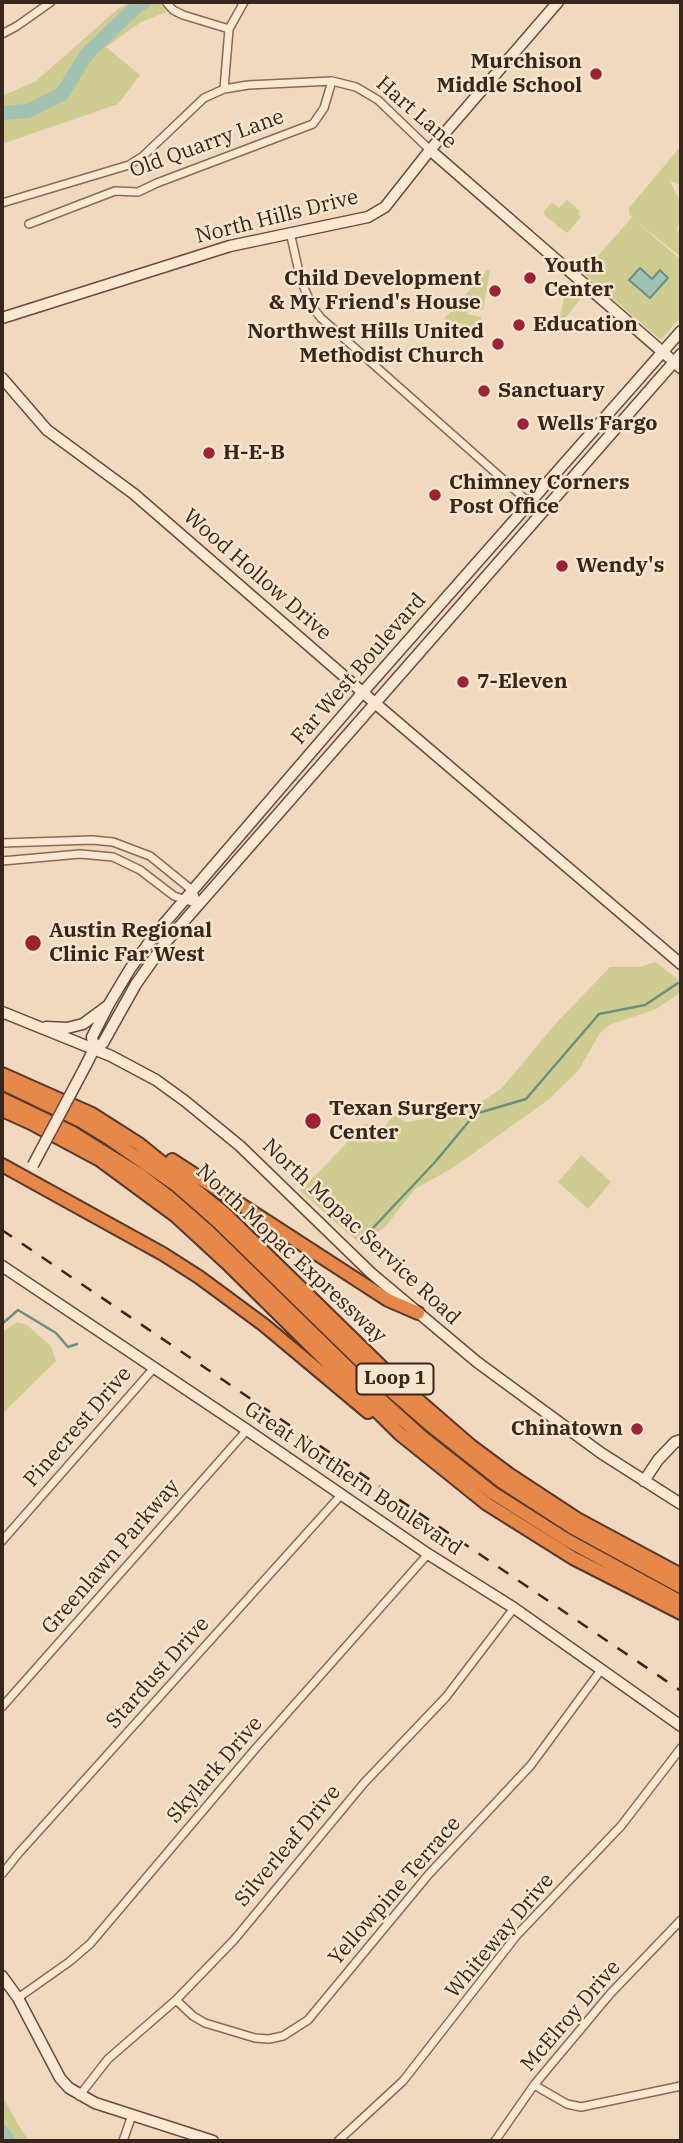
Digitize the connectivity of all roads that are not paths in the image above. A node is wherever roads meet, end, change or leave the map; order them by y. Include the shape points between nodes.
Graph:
1 (51, 2) edge
2 (166, 2) edge
3 (244, 2) edge
4 (558, 2) edge
5 (229, 29) junction
6 (2, 34) edge
7 (332, 81) junction
8 (224, 89) junction
9 (430, 150) junction
10 (2, 204) edge
11 (29, 224) dead end
12 (290, 232) junction
13 (2, 318) edge
14 (681, 331) edge
15 (663, 352) junction
16 (679, 361) edge
17 (2, 378) edge
18 (530, 504) junction
19 (541, 513) junction
20 (363, 692) junction
21 (374, 702) junction
22 (46, 841) junction
23 (2, 843) edge
24 (52, 856) junction
25 (2, 860) edge
26 (192, 890) junction
27 (183, 901) junction
28 (198, 904) junction
29 (681, 964) edge
30 (109, 1004) junction
31 (2, 1012) edge
32 (34, 1025) junction
33 (94, 1049) junction
34 (2, 1074) edge
35 (2, 1083) edge
36 (2, 1099) edge
37 (2, 1110) edge
38 (139, 1144) junction
39 (2, 1165) edge
40 (26, 1178) junction
41 (2, 1266) edge
42 (418, 1313) junction
43 (153, 1369) junction
44 (247, 1430) junction
45 (400, 1434) junction
46 (681, 1440) edge
47 (644, 1481) junction
48 (341, 1495) junction
49 (681, 1504) edge
50 (2, 1541) edge
51 (428, 1555) junction
52 (681, 1575) edge
53 (681, 1587) edge
54 (681, 1602) edge
55 (514, 1608) junction
56 (681, 1613) edge
57 (601, 1670) junction
58 (2, 1707) edge
59 (681, 1726) edge
60 (681, 1748) edge
61 (2, 1874) edge
62 (681, 1920) edge
63 (2, 1976) edge
64 (18, 1998) junction
65 (176, 2000) junction
66 (534, 2085) junction
67 (681, 2086) edge
68 (79, 2096) junction
69 (132, 2115) junction
70 (124, 2141) edge
71 (214, 2141) edge
72 (338, 2141) edge
73 (495, 2141) edge

1 - 6 street
2 - 5 street via 183,15
3 - 5 street
4 - 9 street, North Hills Drive
5 - 8 street
7 - 8 street, Hart Lane
7 - 9 street, Hart Lane via 356,87 378,100
7 - 11 street, Old Quarry Lane via 324,108 313,124 138,192 115,191
8 - 10 street, Hart Lane via 204,98 129,165
9 - 12 street, North Hills Drive via 385,207 368,217
9 - 15 street, Hart Lane
12 - 13 street, North Hills Drive via 230,246
12 - 18 street via 301,281 321,318
14 - 15 street, Far West Boulevard
15 - 16 street, Hart Lane
15 - 18 street, Far West Boulevard
16 - 19 street, Far West Boulevard
17 - 20 street, Wood Hollow Drive via 47,430 134,494
18 - 19 street
18 - 20 street, Far West Boulevard
19 - 21 street, Far West Boulevard
20 - 21 street, Wood Hollow Drive
20 - 26 street, Far West Boulevard
21 - 28 street, Far West Boulevard
21 - 29 street, Wood Hollow Drive
22 - 23 street
22 - 24 street
22 - 26 street via 102,841 138,850
24 - 25 street
24 - 27 street via 113,858 140,870
26 - 27 street, Far West Boulevard
26 - 28 street
27 - 28 street
27 - 30 street, Far West Boulevard
28 - 33 street, Far West Boulevard via 164,943 103,1043
30 - 32 street via 75,1026
30 - 33 street, Far West Boulevard via 92,1037
31 - 32 street, North Mopac Service Road
32 - 33 street, North Mopac Service Road
33 - 40 street, Far West Boulevard, bridge
33 - 42 street, North Mopac Service Road via 156,1080 211,1121
34 - 38 highway, North Mopac Expressway / Loop 1 via 92,1114
35 - 53 highway via 79,1120 176,1185 389,1389 502,1482 573,1528
36 - 54 highway via 73,1133 169,1197 380,1399 493,1493 567,1540
37 - 45 highway, Loop 1 via 100,1160 176,1216
38 - 42 highway via 170,1158 388,1300
38 - 52 highway, North Mopac Expressway / Loop 1 via 225,1214 396,1381 471,1446 567,1512
39 - 40 highway
40 - 45 highway via 199,1277
41 - 43 street, Great Northern Boulevard
42 - 47 street, North Mopac Service Road via 513,1390
43 - 44 street, Great Northern Boulevard
43 - 50 street, Pinecrest Drive
44 - 48 street, Great Northern Boulevard
44 - 58 street, Greenlawn Parkway
45 - 56 highway, Loop 1 via 519,1525
46 - 47 street via 658,1460
47 - 49 street, North Mopac Service Road
48 - 51 street, Great Northern Boulevard
48 - 61 street, Stardust Drive
51 - 55 street, Great Northern Boulevard
51 - 64 street, Skylark Drive via 90,1944
55 - 57 street, Great Northern Boulevard
55 - 65 street, Silverleaf Drive via 446,1697 364,1783 234,1940
57 - 59 street, Great Northern Boulevard
57 - 65 street, Yellowpine Terrace via 531,1765 429,1874 309,2020 283,2036 255,2038 205,2023
60 - 72 street, Whiteway Drive via 621,1826 517,1935 403,2081
62 - 66 street, McElroy Drive via 610,1993
63 - 64 street
64 - 68 street via 60,2078
65 - 68 street, Silverleaf Drive via 108,2059
66 - 67 street via 567,2104 582,2106
66 - 73 street, McElroy Drive
68 - 69 street
69 - 70 street
69 - 71 street

